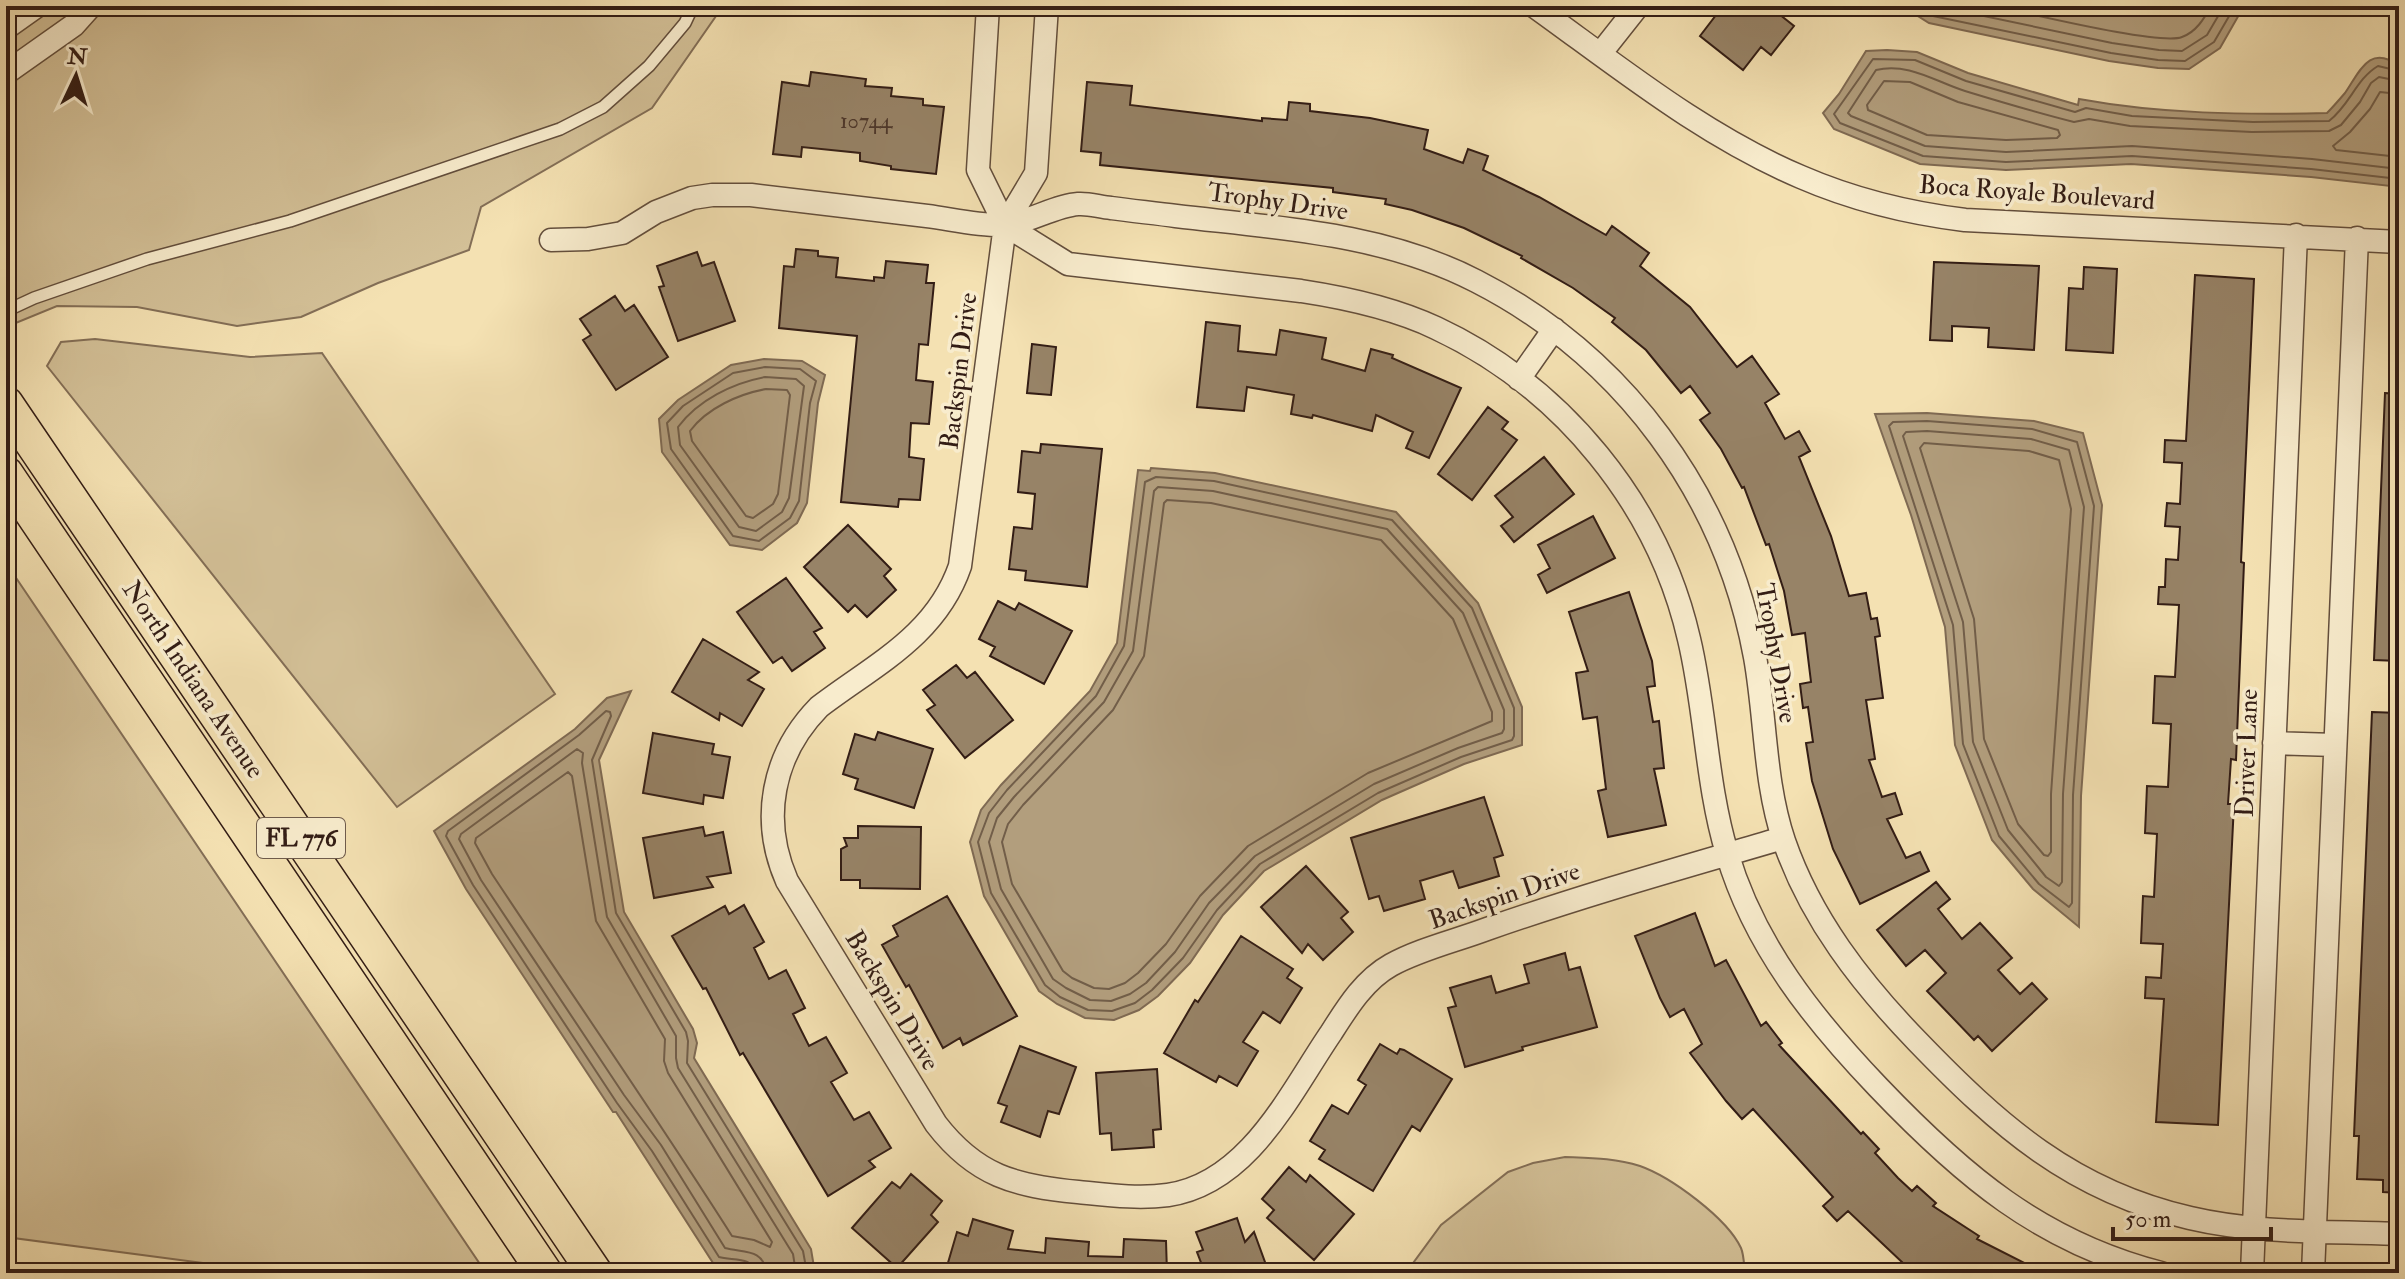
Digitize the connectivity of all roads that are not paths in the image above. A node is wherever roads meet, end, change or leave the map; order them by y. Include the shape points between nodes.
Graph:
1 (37, 6) edge
2 (91, 6) edge
3 (693, 6) edge
4 (988, 6) edge
5 (1047, 6) edge
6 (1638, 6) edge
7 (1548, 10) edge
8 (6, 28) edge
9 (1600, 54) junction
10 (6, 73) edge
11 (1005, 225) junction
12 (2296, 235) junction
13 (2357, 238) junction
14 (551, 240) dead end
15 (2399, 242) edge
16 (6, 311) edge
17 (1554, 329) junction
18 (1519, 379) junction
19 (6, 404) edge
20 (6, 474) edge
21 (2274, 743) junction
22 (2335, 745) junction
23 (1783, 838) junction
24 (1727, 854) junction
25 (2254, 1227) junction
26 (2315, 1230) junction
27 (2399, 1234) edge
28 (545, 1273) edge
29 (595, 1273) edge
30 (2161, 1273) edge
31 (2252, 1273) edge
32 (2313, 1273) edge

1 - 8 street
2 - 10 street via 74,25
3 - 16 lane via 649,66 603,107 560,129 290,221 147,259
4 - 11 street via 978,170
5 - 11 street, Backspin Drive via 1036,173
6 - 9 street
7 - 9 street, Boca Royale Boulevard
9 - 12 street, Boca Royale Boulevard via 1763,159 1833,190 1894,209 1979,221
11 - 14 street, Trophy Drive via 712,195 675,203 611,236
11 - 17 street, Trophy Drive via 1077,204 1339,236 1452,269
11 - 18 street, Trophy Drive via 1068,264 1301,291 1402,314 1456,338
11 - 24 street, Backspin Drive via 966,539 956,579 924,628 807,719 787,750 772,810 774,844 787,881 936,1124 966,1157 1005,1180 1038,1188 1130,1197 1189,1189 1224,1171 1251,1148 1359,993 1387,967 1520,917
12 - 13 street, Boca Royale Boulevard
12 - 21 street, Driver Lane
13 - 15 street, Boca Royale Boulevard
13 - 22 street
17 - 18 street
17 - 23 street, Trophy Drive via 1649,421 1715,527 1752,639 1769,775
18 - 24 street, Trophy Drive via 1599,455 1635,506 1668,570 1690,641 1709,778
19 - 29 main road, North Indiana Avenue / FL 776
20 - 28 main road, North Indiana Avenue / FL 776
21 - 22 street
21 - 25 street, Driver Lane
22 - 26 street
23 - 24 street, Backspin Drive
23 - 25 street, Trophy Drive via 1814,908 1852,968 1955,1081 2017,1137 2089,1181 2136,1202 2225,1225
24 - 30 street, Trophy Drive via 1760,932 1790,984 1835,1043 1933,1143 1981,1185 2040,1223 2105,1255
25 - 26 street, Trophy Drive
25 - 31 street, Driver Lane
26 - 27 street, Trophy Drive
26 - 32 street

